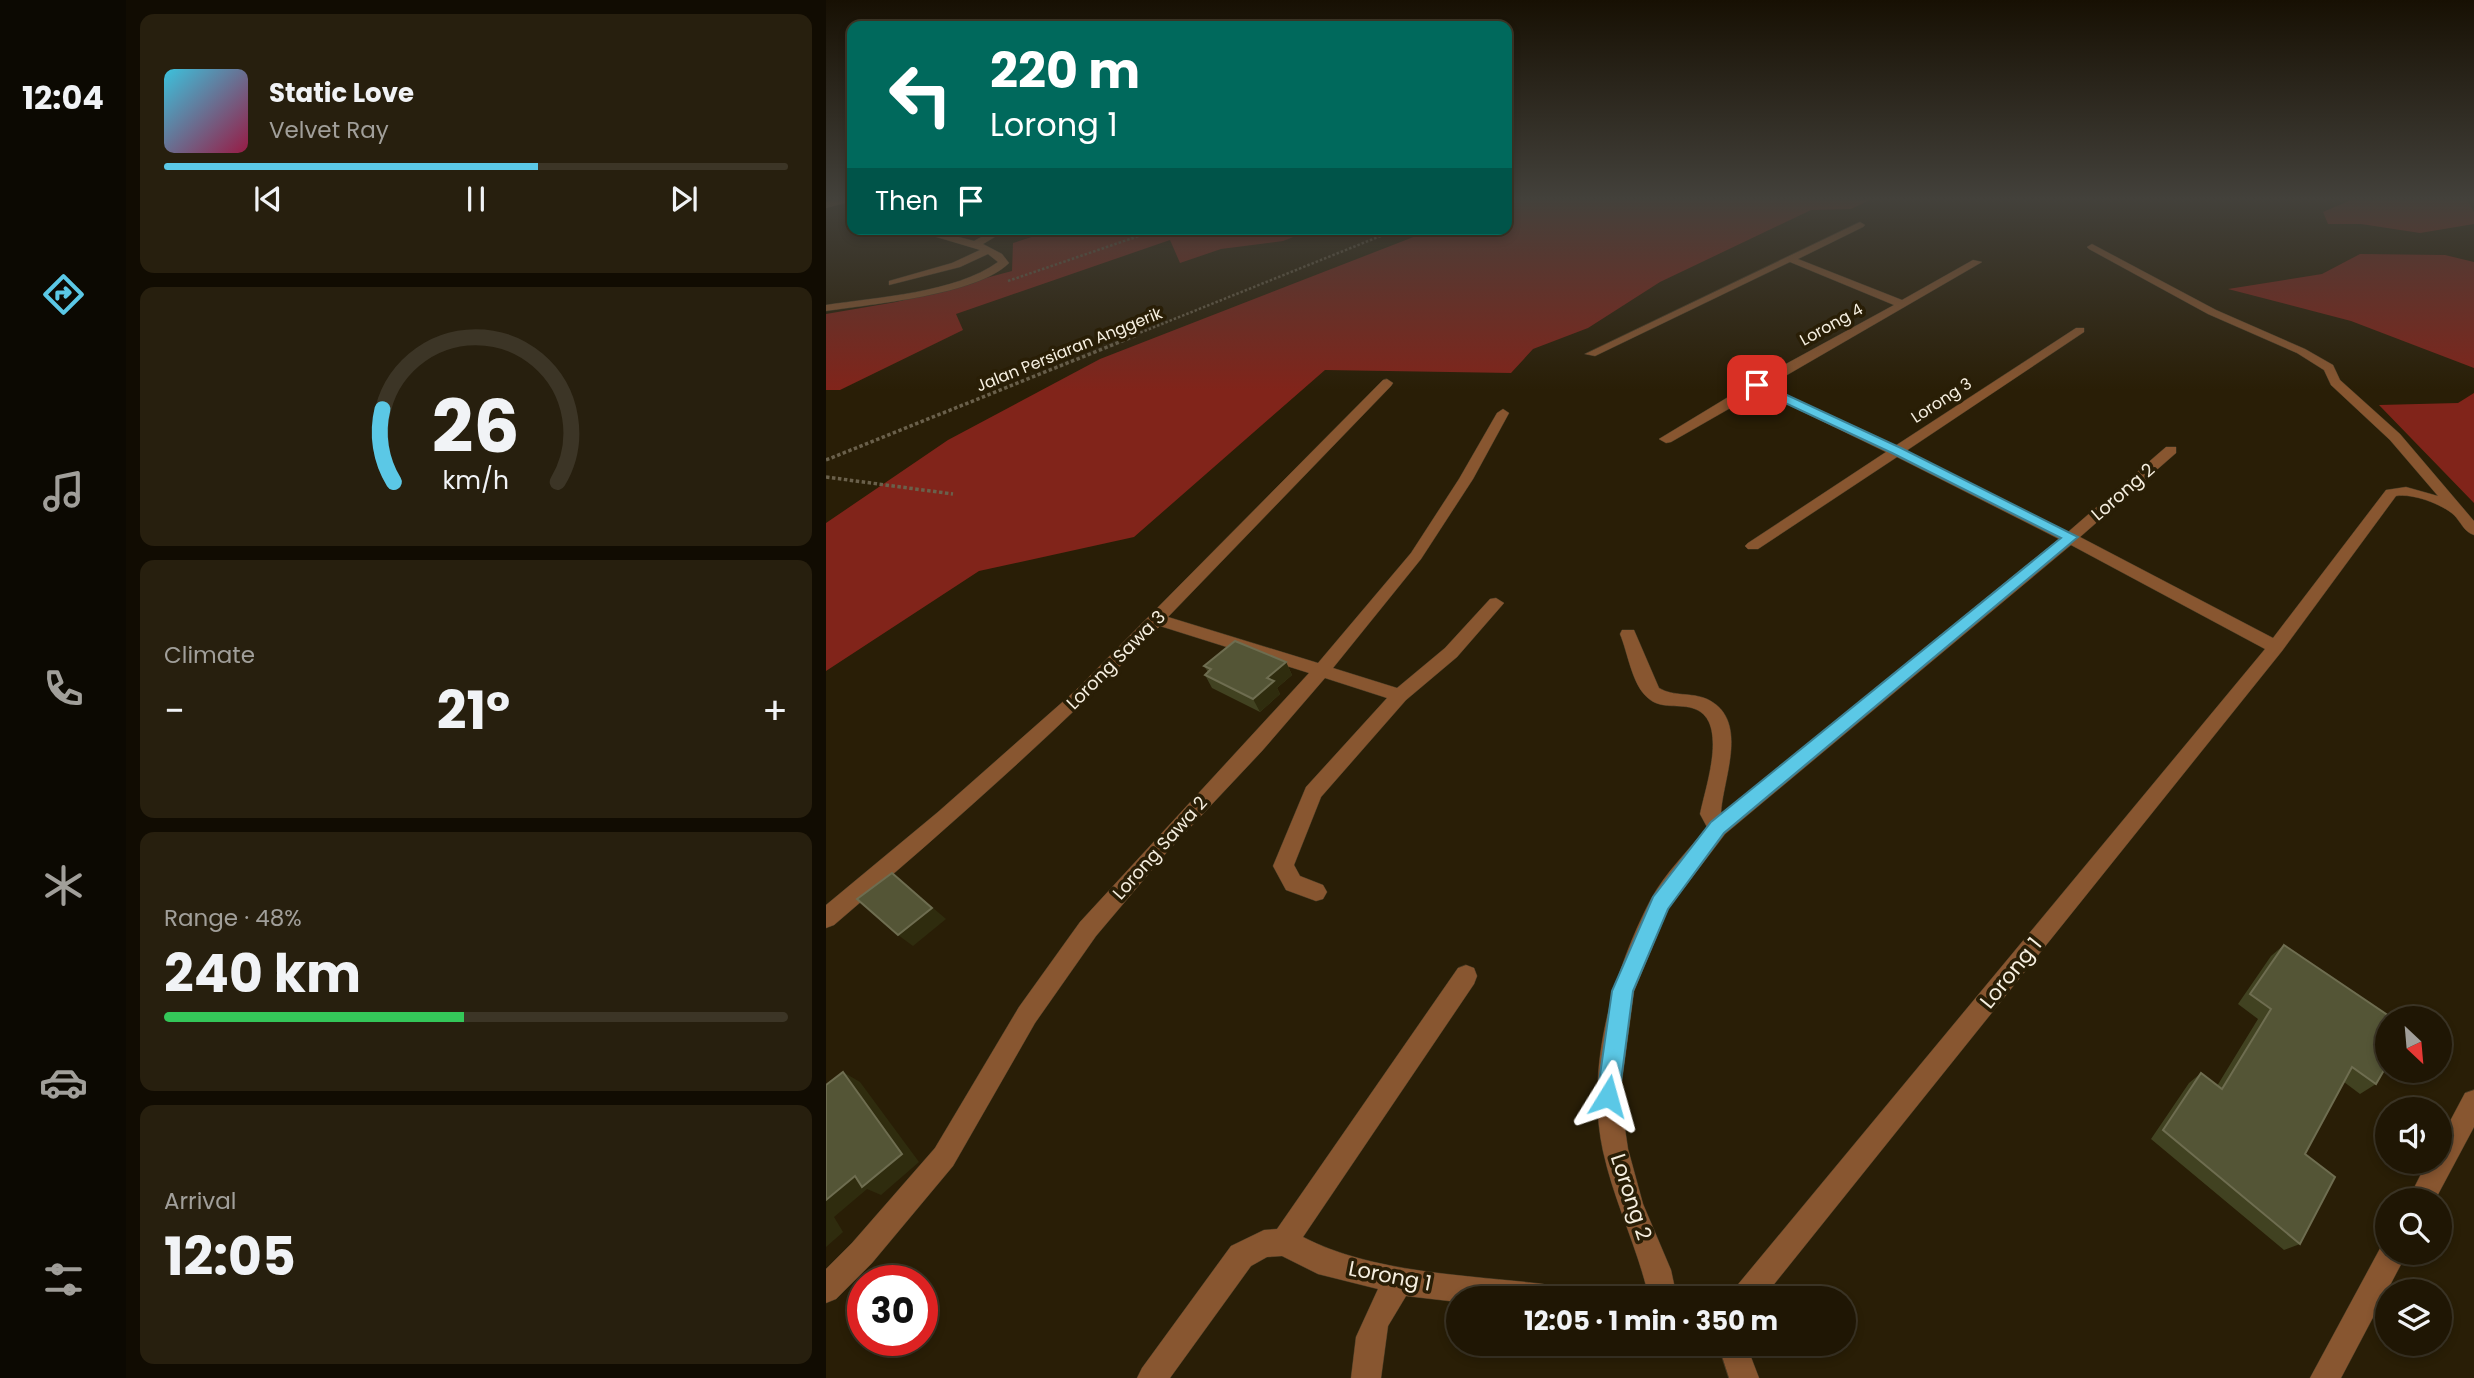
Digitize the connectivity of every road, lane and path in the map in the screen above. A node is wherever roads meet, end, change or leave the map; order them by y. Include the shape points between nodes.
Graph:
1 (964, 261) edge
2 (1003, 261) edge
3 (1318, 261) edge
4 (1785, 261) edge
5 (1796, 261) edge
6 (2118, 261) edge
7 (1977, 262) dead end
8 (892, 283) dead end
9 (1901, 304) junction
10 (826, 308) edge
11 (2080, 330) dead end
12 (1591, 354) dead end
13 (1387, 383) dead end
14 (1757, 385) junction
15 (1503, 413) dead end
16 (1666, 439) dead end
17 (1897, 450) junction
18 (2171, 450) dead end
19 (826, 460) edge
20 (826, 477) edge
21 (953, 494) dead end
22 (2453, 509) junction
23 (2474, 530) edge
24 (2071, 537) junction
25 (1753, 546) dead end
26 (1496, 603) dead end
27 (1157, 619) junction
28 (1628, 634) dead end
29 (2276, 647) junction
30 (1319, 671) junction
31 (1401, 695) junction
32 (1718, 828) junction
33 (1316, 892) dead end
34 (826, 918) edge
35 (1466, 976) dead end
36 (2474, 1102) edge
37 (2427, 1188) edge
38 (1284, 1242) junction
39 (2386, 1265) edge
40 (1400, 1281) junction
41 (1446, 1286) edge
42 (1660, 1286) edge
43 (1755, 1286) edge
44 (826, 1289) edge
45 (1736, 1356) edge
46 (1152, 1378) edge
47 (1366, 1378) edge
48 (1744, 1378) edge
49 (2325, 1378) edge

1 - 8 street
2 - 10 street via 934,289
3 - 19 path, Jalan Persiaran Anggerik
4 - 12 street
5 - 9 street
6 - 22 street via 2329,368 2335,382 2396,437
7 - 9 street, Lorong 4
9 - 14 street, Lorong 4
11 - 17 street, Lorong 3
13 - 27 street, Lorong Sawa 3
14 - 16 street, Lorong 4
14 - 17 street
15 - 30 street, Lorong Sawa 2 via 1416,556
17 - 24 street
17 - 25 street, Lorong 3
18 - 24 street, Lorong 2
20 - 21 path
22 - 23 street
22 - 29 street, Lorong 1 via 2410,492 2391,493
24 - 29 street
24 - 32 street, Lorong 2
26 - 31 street via 1465,641
27 - 30 street
27 - 34 street, Lorong Sawa 3 via 1071,705
28 - 32 street via 1652,693 1700,704 1713,712 1720,727 1722,760 1710,814
29 - 43 street, Lorong 1
30 - 31 street
30 - 44 street, Lorong Sawa 2 via 1088,929 1027,1016 944,1157
31 - 33 street via 1314,793 1283,866 1293,883
32 - 42 street, Lorong 2 via 1660,904 1623,991 1608,1096 1629,1205
35 - 38 street
36 - 37 street
38 - 40 street, Lorong 1 via 1318,1260
38 - 46 street via 1264,1244 1241,1256
39 - 49 street
40 - 41 street, Lorong 1
40 - 47 street via 1367,1340
45 - 48 street

